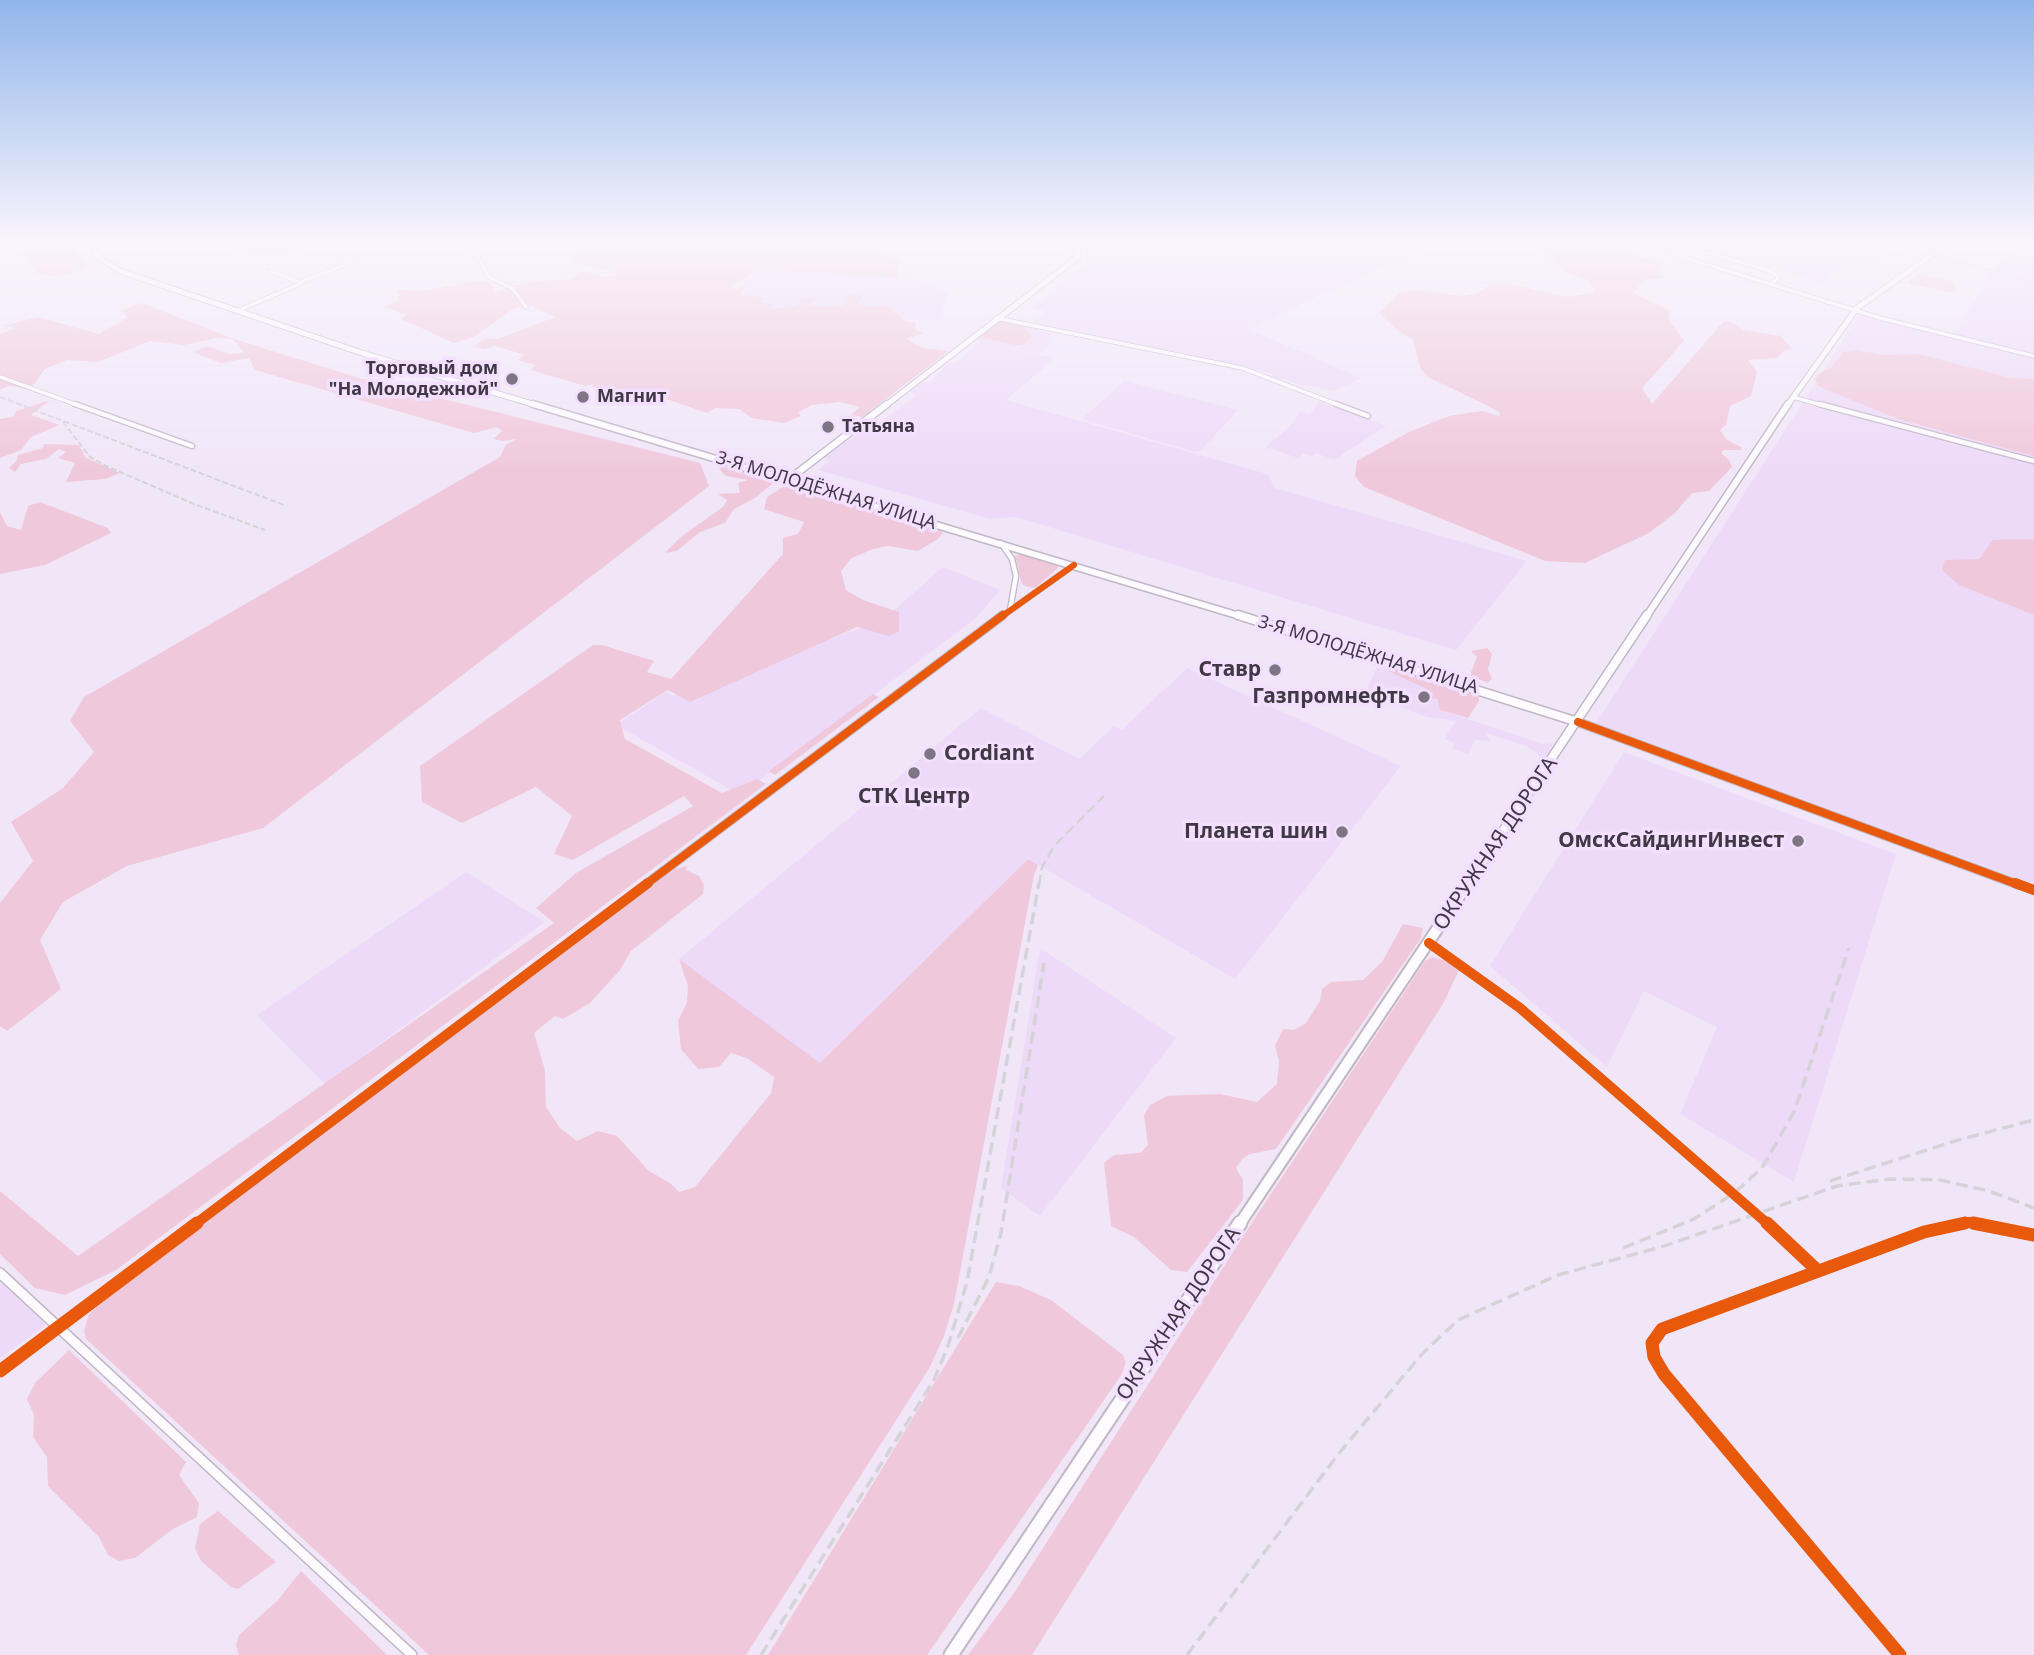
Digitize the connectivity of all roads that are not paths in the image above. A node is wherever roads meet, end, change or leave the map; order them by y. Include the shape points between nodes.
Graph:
1 (247, 315) edge
2 (1000, 315) edge
3 (1851, 315) edge
4 (1875, 315) edge
5 (996, 318) junction
6 (2034, 356) edge
7 (0, 377) edge
8 (1793, 397) junction
9 (1368, 416) dead end
10 (192, 446) dead end
11 (2034, 461) edge
12 (788, 480) junction
13 (1001, 543) junction
14 (1074, 565) junction
15 (1010, 610) junction
16 (1578, 722) junction
17 (2034, 890) edge
18 (1429, 943) junction
19 (2034, 1235) edge
20 (1818, 1270) junction
21 (0, 1273) edge
22 (60, 1327) junction
23 (0, 1371) edge
24 (412, 1655) edge
25 (951, 1655) edge
26 (1900, 1655) edge

1 - 12 main road, 3-Я МОЛОДЁЖНАЯ УЛИЦА
2 - 5 main road
3 - 8 main road, ОКРУЖНАЯ ДОРОГА
4 - 6 street
5 - 9 street via 1242,369
5 - 12 main road
7 - 10 street
8 - 11 street
8 - 16 main road, ОКРУЖНАЯ ДОРОГА
12 - 13 main road, 3-Я МОЛОДЁЖНАЯ УЛИЦА
13 - 14 main road, 3-Я МОЛОДЁЖНАЯ УЛИЦА
13 - 15 street via 1016,576
14 - 15 street
14 - 16 main road, 3-Я МОЛОДЁЖНАЯ УЛИЦА
15 - 22 street
16 - 17 street
16 - 18 main road, ОКРУЖНАЯ ДОРОГА
18 - 20 street via 1530,1016
18 - 25 main road, ОКРУЖНАЯ ДОРОГА
19 - 20 street via 1969,1222 1924,1232
20 - 26 street via 1662,1329 1652,1343 1654,1357
21 - 22 street
22 - 23 street
22 - 24 street

